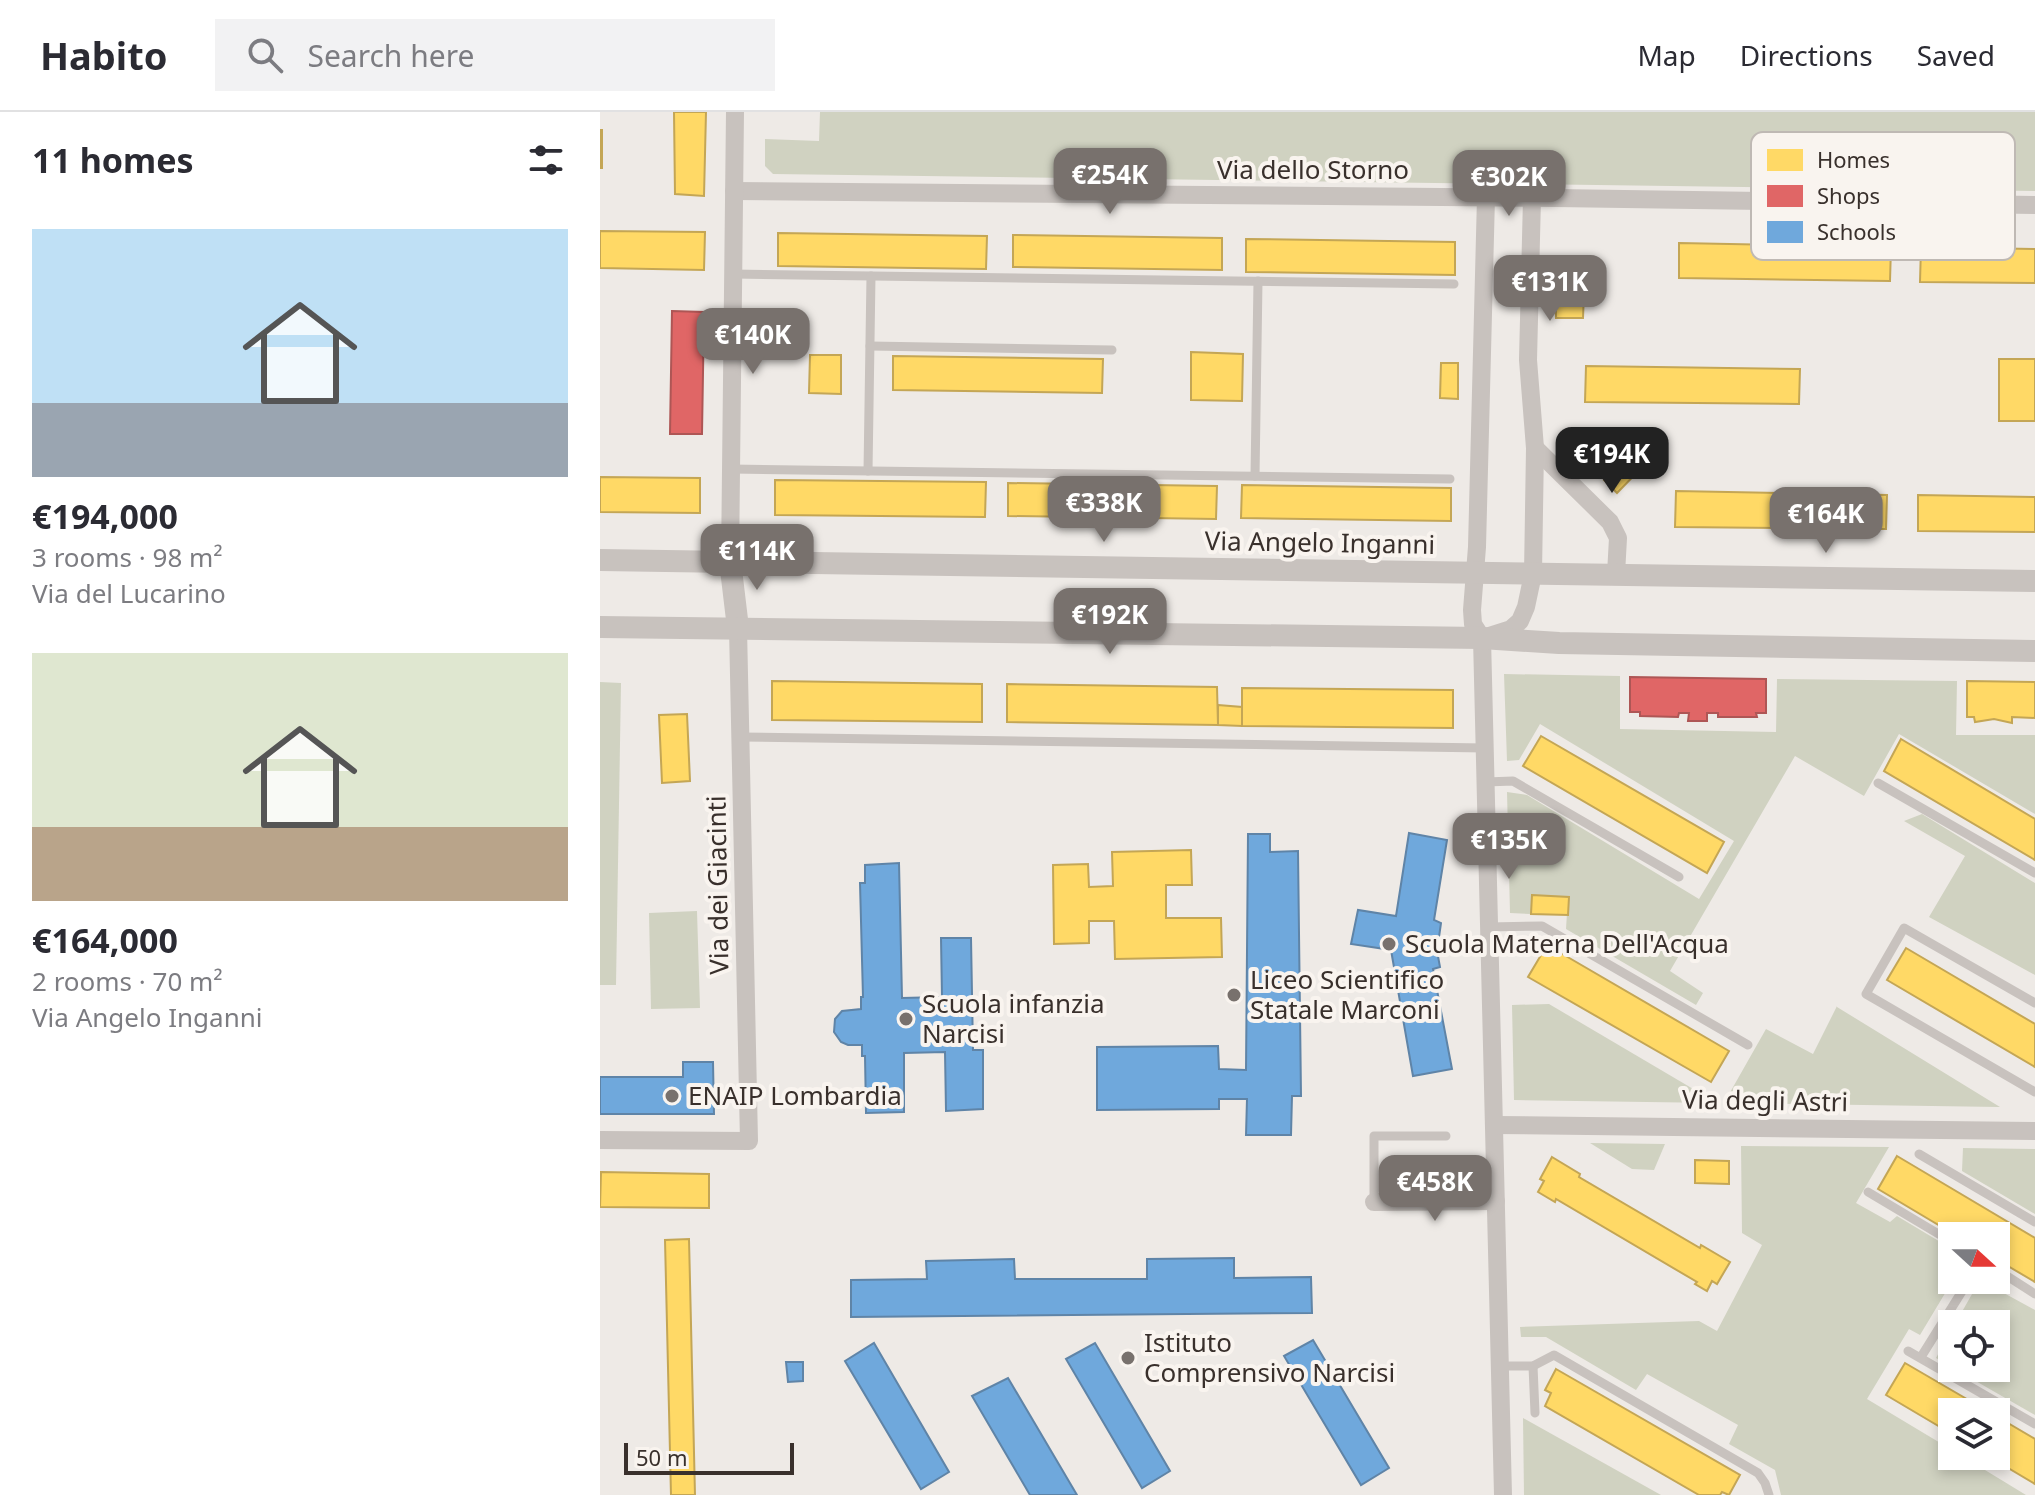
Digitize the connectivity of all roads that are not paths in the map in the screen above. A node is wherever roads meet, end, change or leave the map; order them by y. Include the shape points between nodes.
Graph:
1 (735, 112) edge
2 (734, 191) junction
3 (1486, 197) junction
4 (1532, 198) junction
5 (1751, 201) edge
6 (2015, 205) edge
7 (2035, 205) edge
8 (733, 274) junction
9 (871, 276) junction
10 (1258, 281) junction
11 (1454, 284) dead end
12 (870, 346) junction
13 (1112, 350) dead end
14 (1535, 448) junction
15 (731, 469) junction
16 (868, 471) junction
17 (1255, 476) junction
18 (1450, 479) dead end
19 (600, 560) edge
20 (730, 561) junction
21 (1477, 573) junction
22 (1533, 574) junction
23 (1616, 574) junction
24 (2035, 581) edge
25 (600, 627) edge
26 (738, 628) junction
27 (1482, 638) junction
28 (2035, 651) edge
29 (740, 737) junction
30 (1485, 748) junction
31 (1486, 782) junction
32 (1878, 783) dead end
33 (2035, 873) edge
34 (1679, 877) dead end
35 (1489, 927) junction
36 (2035, 1003) edge
37 (1748, 1045) dead end
38 (2035, 1092) edge
39 (1494, 1125) junction
40 (2035, 1131) edge
41 (1446, 1136) dead end
42 (600, 1140) edge
43 (1919, 1154) dead end
44 (1868, 1192) dead end
45 (1496, 1201) junction
46 (1374, 1202) joint
47 (2035, 1222) edge
48 (1938, 1234) edge
49 (2010, 1278) edge
50 (1960, 1294) edge
51 (2035, 1294) edge
52 (1908, 1351) dead end
53 (1921, 1357) junction
54 (1500, 1366) junction
55 (1533, 1366) junction
56 (1535, 1413) dead end
57 (2035, 1424) edge
58 (1503, 1495) edge
59 (1769, 1495) edge

1 - 2 street
2 - 3 street, Via dello Storno
2 - 8 street
3 - 4 street, Via dello Storno
3 - 21 street
4 - 5 street, Via dello Storno
4 - 14 street via 1528,360
6 - 7 street, Via dello Storno
8 - 9 lane
8 - 15 street
9 - 10 lane
9 - 12 lane
10 - 11 lane
10 - 17 lane
12 - 13 lane
12 - 16 lane
14 - 22 street
14 - 23 street via 1610,522 1618,538
15 - 16 lane
15 - 20 street
16 - 17 lane
17 - 18 lane
19 - 20 street, Via Angelo Inganni
20 - 21 street, Via Angelo Inganni
20 - 26 street
21 - 22 street, Via Angelo Inganni
21 - 27 street via 1473,624
22 - 23 street, Via Angelo Inganni
22 - 27 street via 1520,621
23 - 24 street, Via Angelo Inganni
25 - 26 street
26 - 27 street
26 - 29 street, Via dei Giacinti
27 - 28 street
27 - 30 street
29 - 30 lane
29 - 42 street, Via dei Giacinti via 749,1141
30 - 31 street
31 - 34 lane via 1513,781
31 - 35 street
32 - 33 lane
35 - 37 lane via 1542,926
35 - 39 street
36 - 38 lane via 1904,928 1866,994
39 - 40 street, Via degli Astri
39 - 45 street
41 - 46 lane via 1374,1136
43 - 47 lane
44 - 48 lane
45 - 46 street
45 - 54 street
49 - 51 lane
50 - 53 lane
52 - 53 lane
53 - 57 lane
54 - 55 lane
54 - 58 street
55 - 56 lane
55 - 59 lane via 1554,1355 1758,1473

